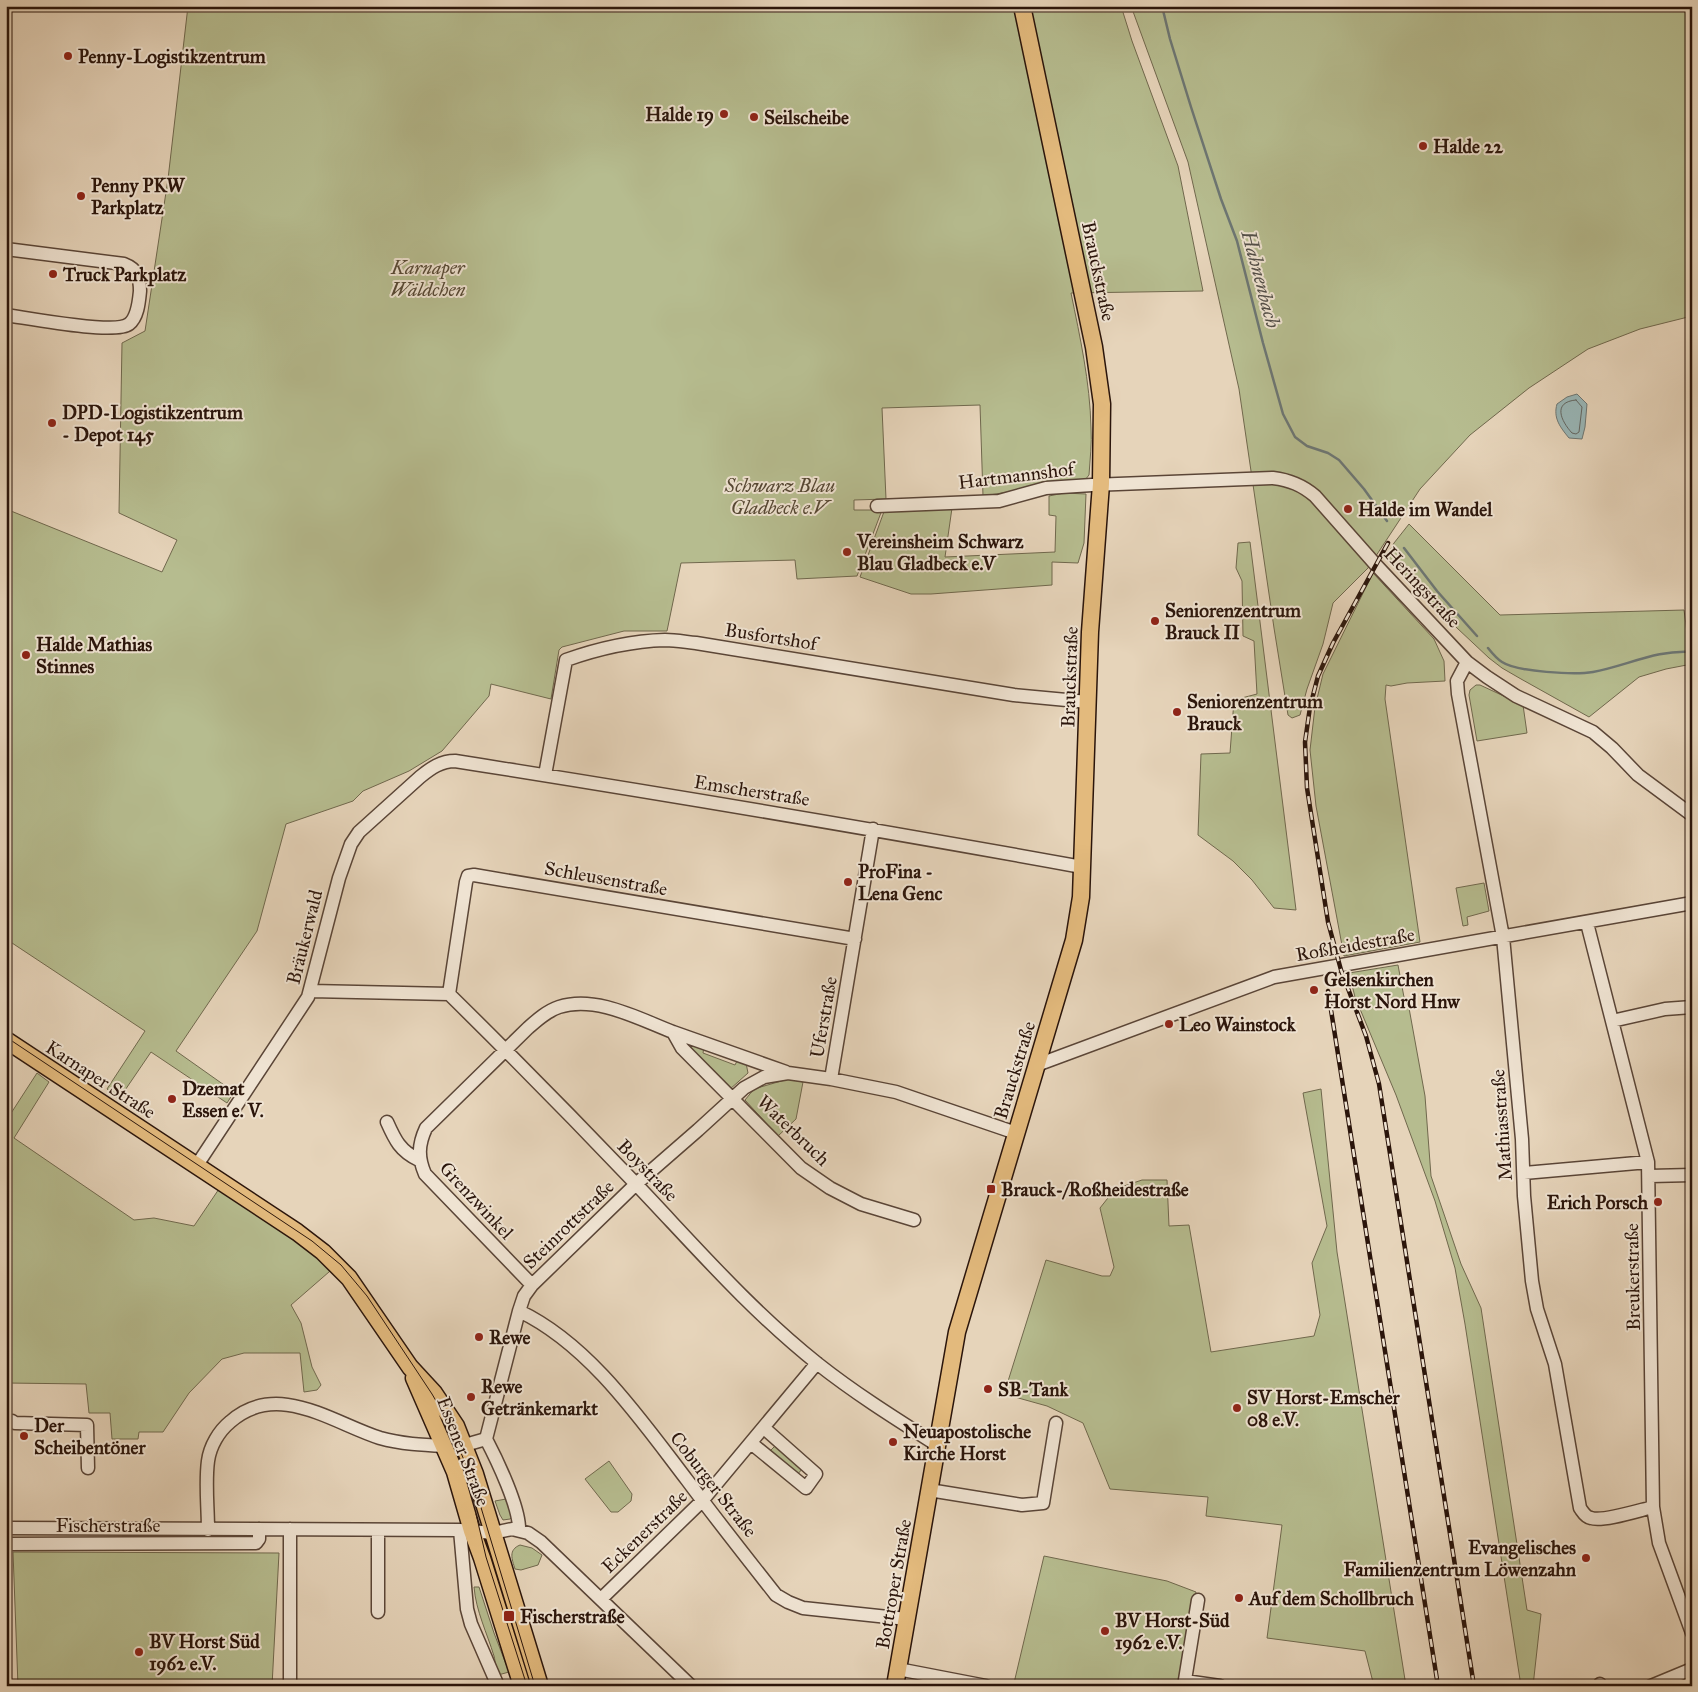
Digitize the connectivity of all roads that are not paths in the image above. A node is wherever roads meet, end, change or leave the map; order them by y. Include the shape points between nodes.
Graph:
1 (1022, 6) edge
2 (6, 249) edge
3 (6, 315) edge
4 (1101, 484) junction
5 (877, 506) dead end
6 (1467, 662) junction
7 (1088, 702) junction
8 (545, 775) junction
9 (420, 777) joint
10 (1692, 815) edge
11 (873, 829) junction
12 (1082, 866) junction
13 (1692, 904) edge
14 (1587, 923) junction
15 (1503, 937) junction
16 (855, 939) junction
17 (311, 991) junction
18 (449, 994) junction
19 (1692, 1007) edge
20 (1612, 1021) junction
21 (673, 1032) junction
22 (6, 1040) edge
23 (506, 1050) junction
24 (1037, 1065) junction
25 (788, 1073) junction
26 (831, 1079) junction
27 (733, 1100) junction
28 (387, 1122) dead end
29 (1016, 1132) junction
30 (419, 1160) junction
31 (1648, 1162) junction
32 (196, 1165) junction
33 (1524, 1173) junction
34 (1692, 1175) edge
35 (1650, 1176) junction
36 (636, 1184) junction
37 (914, 1220) dead end
38 (323, 1252) joint
39 (532, 1285) junction
40 (519, 1312) junction
41 (956, 1339) joint
42 (817, 1363) junction
43 (410, 1366) junction
44 (6, 1421) edge
45 (1056, 1423) dead end
46 (764, 1428) junction
47 (486, 1439) junction
48 (751, 1443) junction
49 (465, 1445) junction
50 (937, 1445) junction
51 (445, 1446) junction
52 (88, 1468) dead end
53 (929, 1490) junction
54 (702, 1501) junction
55 (1653, 1507) junction
56 (6, 1528) edge
57 (208, 1530) junction
58 (259, 1530) junction
59 (290, 1530) junction
60 (378, 1530) junction
61 (466, 1530) junction
62 (519, 1530) junction
63 (493, 1532) junction
64 (6, 1544) edge
65 (601, 1599) junction
66 (1198, 1600) dead end
67 (378, 1612) dead end
68 (907, 1619) junction
69 (1692, 1633) edge
70 (898, 1669) junction
71 (1692, 1669) edge
72 (1185, 1684) edge
73 (290, 1686) edge
74 (498, 1686) edge
75 (522, 1686) edge
76 (540, 1686) edge
77 (691, 1686) edge
78 (895, 1686) edge
79 (986, 1686) edge
80 (1220, 1686) edge
81 (1651, 1686) edge

1 - 4 main road, Brauckstraße via 1094,347 1102,404
2 - 3 street via 124,264 132,268 140,280 134,317 122,327 101,328
4 - 5 street, Hartmannshof via 1046,488 999,501
4 - 6 street, Heringstraße via 1273,478 1299,485 1315,496
4 - 7 main road, Brauckstraße
6 - 10 street, Heringstraße via 1516,696 1593,732 1638,775
6 - 15 street, Mathiasstraße via 1457,681 1458,694
7 - 8 street, Busfortshof via 1014,695 696,643 665,640 633,644 596,650 566,660
7 - 12 main road, Brauckstraße
8 - 9 street, Emscherstraße via 445,761
8 - 11 street, Emscherstraße
9 - 17 street, Bräukerwald via 359,832 351,844 339,878
11 - 12 street, Emscherstraße
11 - 16 street, Uferstraße
12 - 24 main road, Brauckstraße via 1080,911 1074,940
13 - 14 street, Roßheidestraße
14 - 15 street, Roßheidestraße
14 - 20 street, Breukerstraße
15 - 24 street, Roßheidestraße via 1274,977
15 - 33 street, Mathiasstraße
16 - 18 street, Schleusenstraße via 474,875 468,876 466,882
16 - 26 street, Uferstraße
17 - 18 street
17 - 32 street, Bräukerwald
18 - 23 street, Boystraße
19 - 20 street via 1664,1009
20 - 31 street, Breukerstraße
21 - 23 street, Grenzwinkel via 600,1005 580,1002 543,1015
21 - 25 street, Grenzwinkel
21 - 27 street, Waterbruch via 682,1048
22 - 32 main road, Karnaper Straße
23 - 30 street, Grenzwinkel via 426,1128
23 - 36 street, Boystraße
24 - 29 main road, Brauckstraße
25 - 26 street, Steinrottstraße
25 - 27 street, Steinrottstraße via 764,1077 744,1088
26 - 29 street, Uferstraße via 896,1092
27 - 36 street, Steinrottstraße
27 - 37 street, Waterbruch via 801,1168 830,1188 860,1204
28 - 30 street, Grenzwinkel via 400,1147
29 - 41 main road, Brauckstraße
30 - 39 street, Grenzwinkel via 432,1184
31 - 33 street
31 - 35 street, Breukerstraße
32 - 38 main road, Karnaper Straße
33 - 55 street, Mathiasstraße via 1534,1295 1556,1364 1580,1508 1585,1515 1599,1520
34 - 35 street
35 - 55 street, Breukerstraße
36 - 39 street, Steinrottstraße
36 - 42 street, Boystraße via 729,1284
38 - 43 main road, Essener Straße via 349,1278
39 - 40 street, Steinrottstraße
40 - 47 street, Steinrottstraße
40 - 54 street, Coburger Straße via 568,1344 604,1377
41 - 50 main road, Bottroper Straße
42 - 46 street, Eckenerstraße
42 - 50 street, Boystraße via 858,1395
43 - 49 main road, Essener Straße via 434,1393
43 - 51 main road, Essener Straße
44 - 52 street via 87,1425
45 - 53 street via 1043,1502 1022,1505
46 - 48 street, Eckenerstraße
46 - 48 street via 816,1474 806,1488
47 - 49 street
47 - 62 street, Essener Straße via 498,1462
48 - 54 street, Eckenerstraße
49 - 63 main road, Essener Straße
50 - 53 main road, Bottroper Straße
51 - 57 street via 393,1442 306,1408 277,1404 254,1407 228,1423 210,1450
51 - 61 main road, Essener Straße via 455,1472
53 - 68 main road, Bottroper Straße
54 - 65 street, Eckenerstraße
54 - 68 street, Coburger Straße via 776,1595 788,1602 803,1608
55 - 69 street, Breukerstraße via 1661,1550
56 - 57 street, Fischerstraße
57 - 58 street, Fischerstraße
58 - 59 street, Fischerstraße
58 - 64 street, Fischerstraße via 256,1543
59 - 60 street, Fischerstraße
59 - 73 street
60 - 61 street, Fischerstraße
60 - 67 street
61 - 63 street, Essener Straße
61 - 74 street via 467,1608
61 - 75 main road via 482,1558
62 - 63 street, Essener Straße
62 - 65 street via 541,1542
63 - 76 main road
65 - 77 street
66 - 72 street
68 - 70 main road, Bottroper Straße
70 - 78 main road, Bottroper Straße
70 - 79 street
71 - 81 street
72 - 80 street

